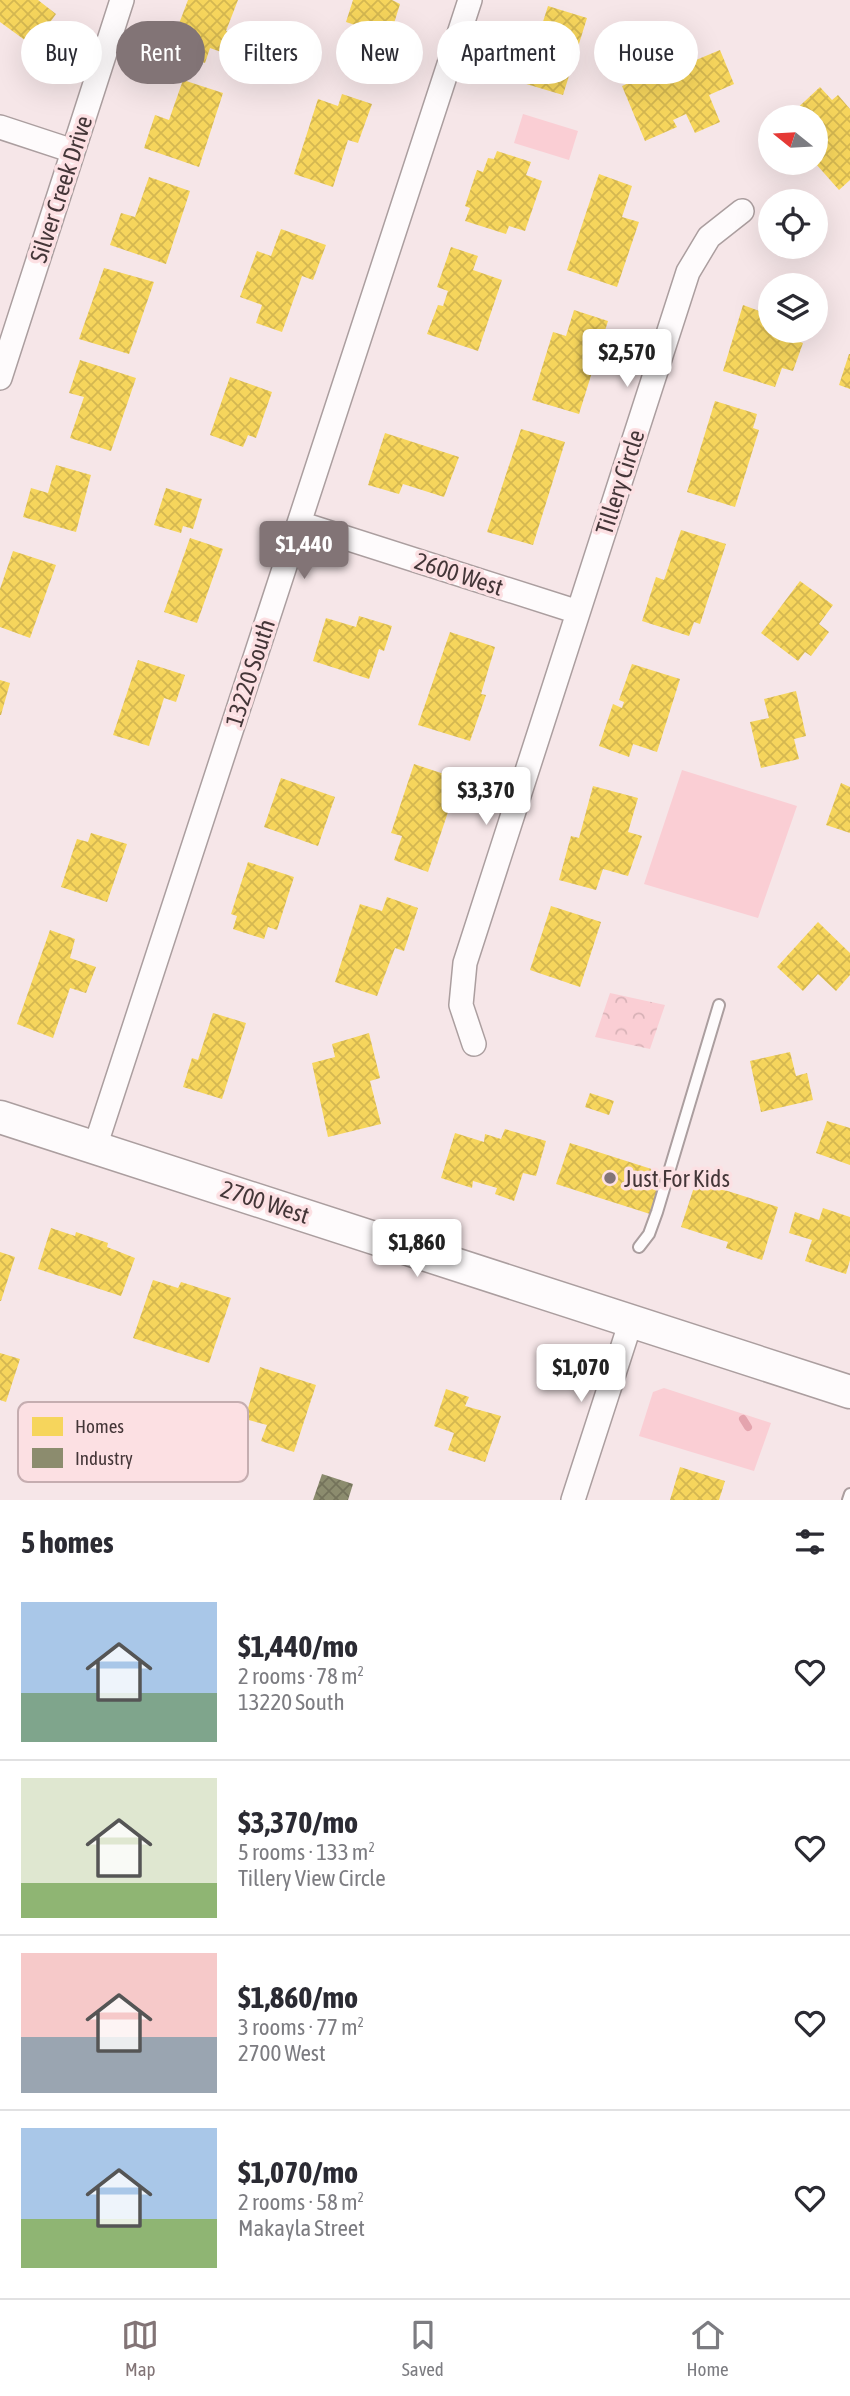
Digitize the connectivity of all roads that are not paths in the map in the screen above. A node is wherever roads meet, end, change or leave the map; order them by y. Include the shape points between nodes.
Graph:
1 (122, 0) edge
2 (470, 0) edge
3 (0, 127) edge
4 (73, 151) junction
5 (742, 211) dead end
6 (0, 378) edge
7 (299, 523) junction
8 (578, 612) junction
9 (719, 1005) dead end
10 (474, 1044) dead end
11 (0, 1117) edge
12 (95, 1147) junction
13 (639, 1247) dead end
14 (631, 1321) junction
15 (850, 1392) edge
16 (850, 1494) edge
17 (573, 1500) edge
18 (848, 1500) edge

1 - 4 street, Silver Creek Drive
2 - 7 street, 13220 South
3 - 4 street
4 - 6 street, Silver Creek Drive
5 - 8 street, Tillery Circle via 709,237 688,272
7 - 8 street, 2600 West
7 - 12 street, 13220 South
8 - 10 street, Tillery Circle via 465,963 461,1005
9 - 13 lane via 657,1212
11 - 12 main road, 2700 West
12 - 14 main road, 2700 West
14 - 15 main road, 2700 West
14 - 17 street
16 - 18 lane

